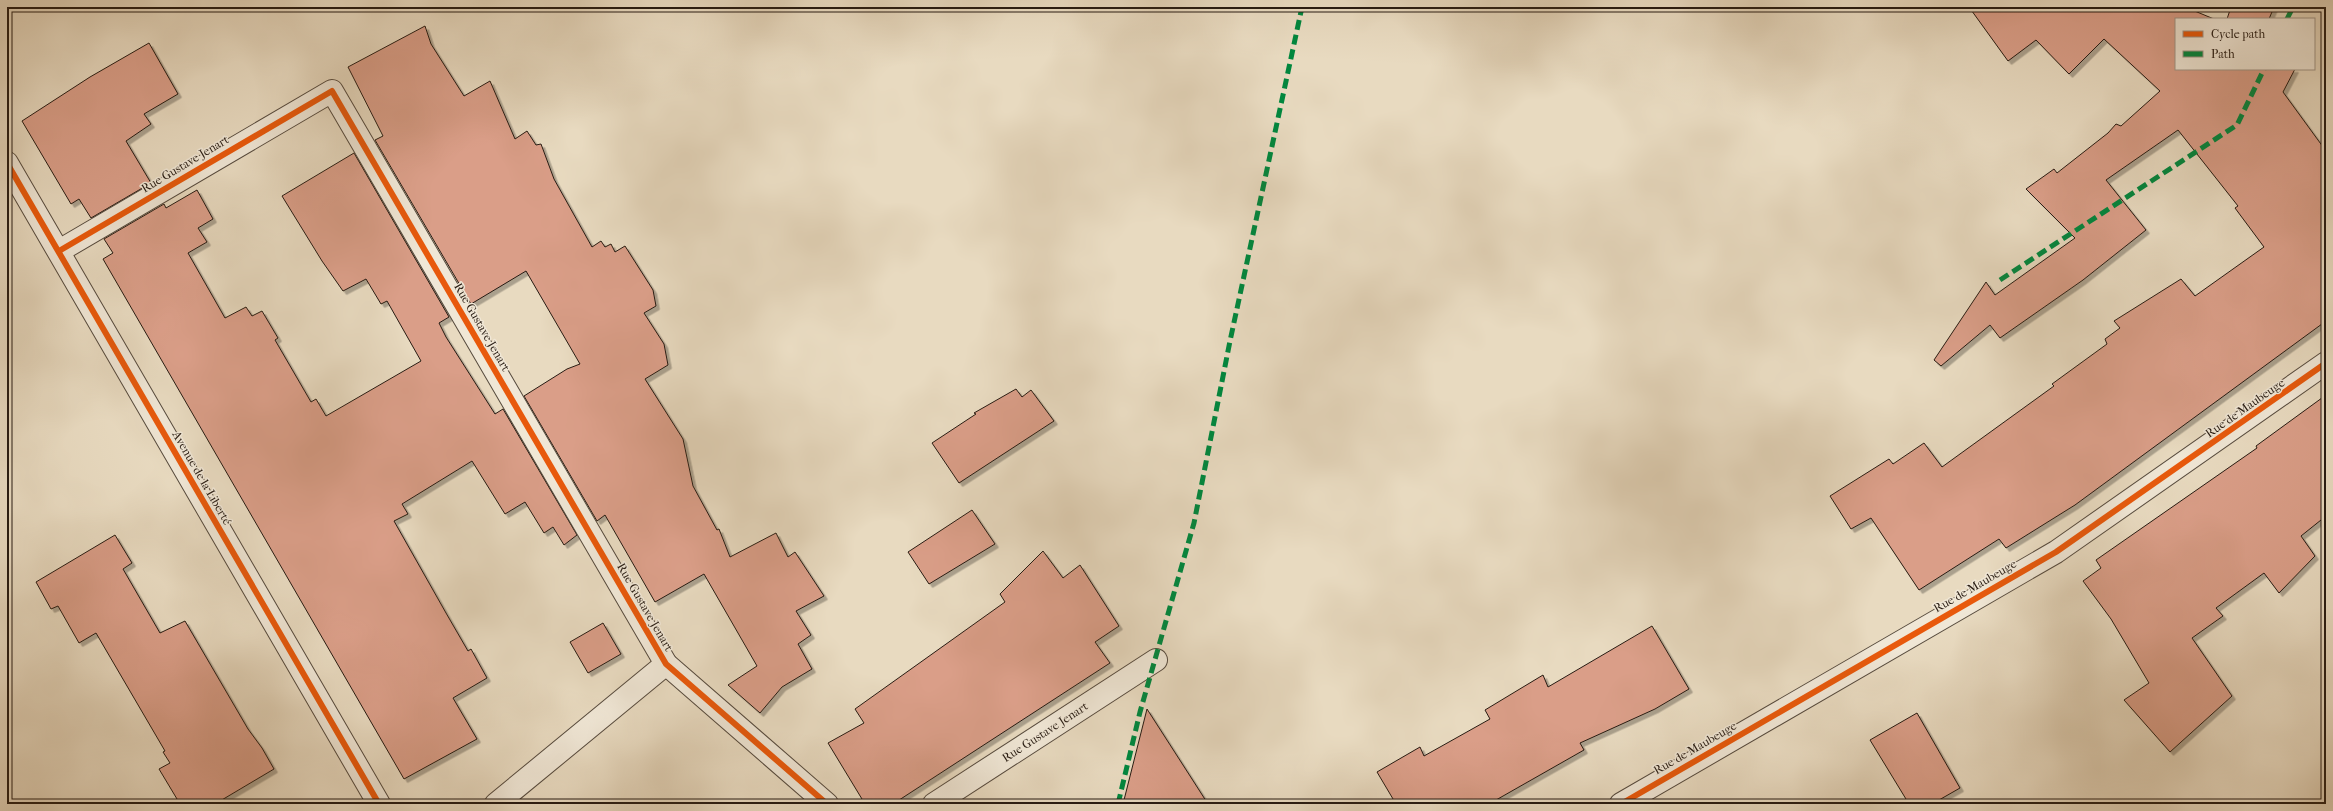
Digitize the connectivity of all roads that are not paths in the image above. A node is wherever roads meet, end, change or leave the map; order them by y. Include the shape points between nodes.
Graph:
1 (7, 162) edge
2 (59, 251) junction
3 (2326, 364) edge
4 (1156, 660) dead end
5 (666, 664) junction
6 (379, 804) edge
7 (496, 804) edge
8 (827, 804) edge
9 (934, 804) edge
10 (1621, 804) edge

1 - 2 street, Avenue de la Liberté
2 - 5 street, Rue Gustave Jenart via 332,91
2 - 6 street, Avenue de la Liberté
3 - 10 street, Rue de Maubeuge via 2056,552
4 - 9 street, Rue Gustave Jenart
5 - 7 street
5 - 8 street, Rue Gustave Jenart

